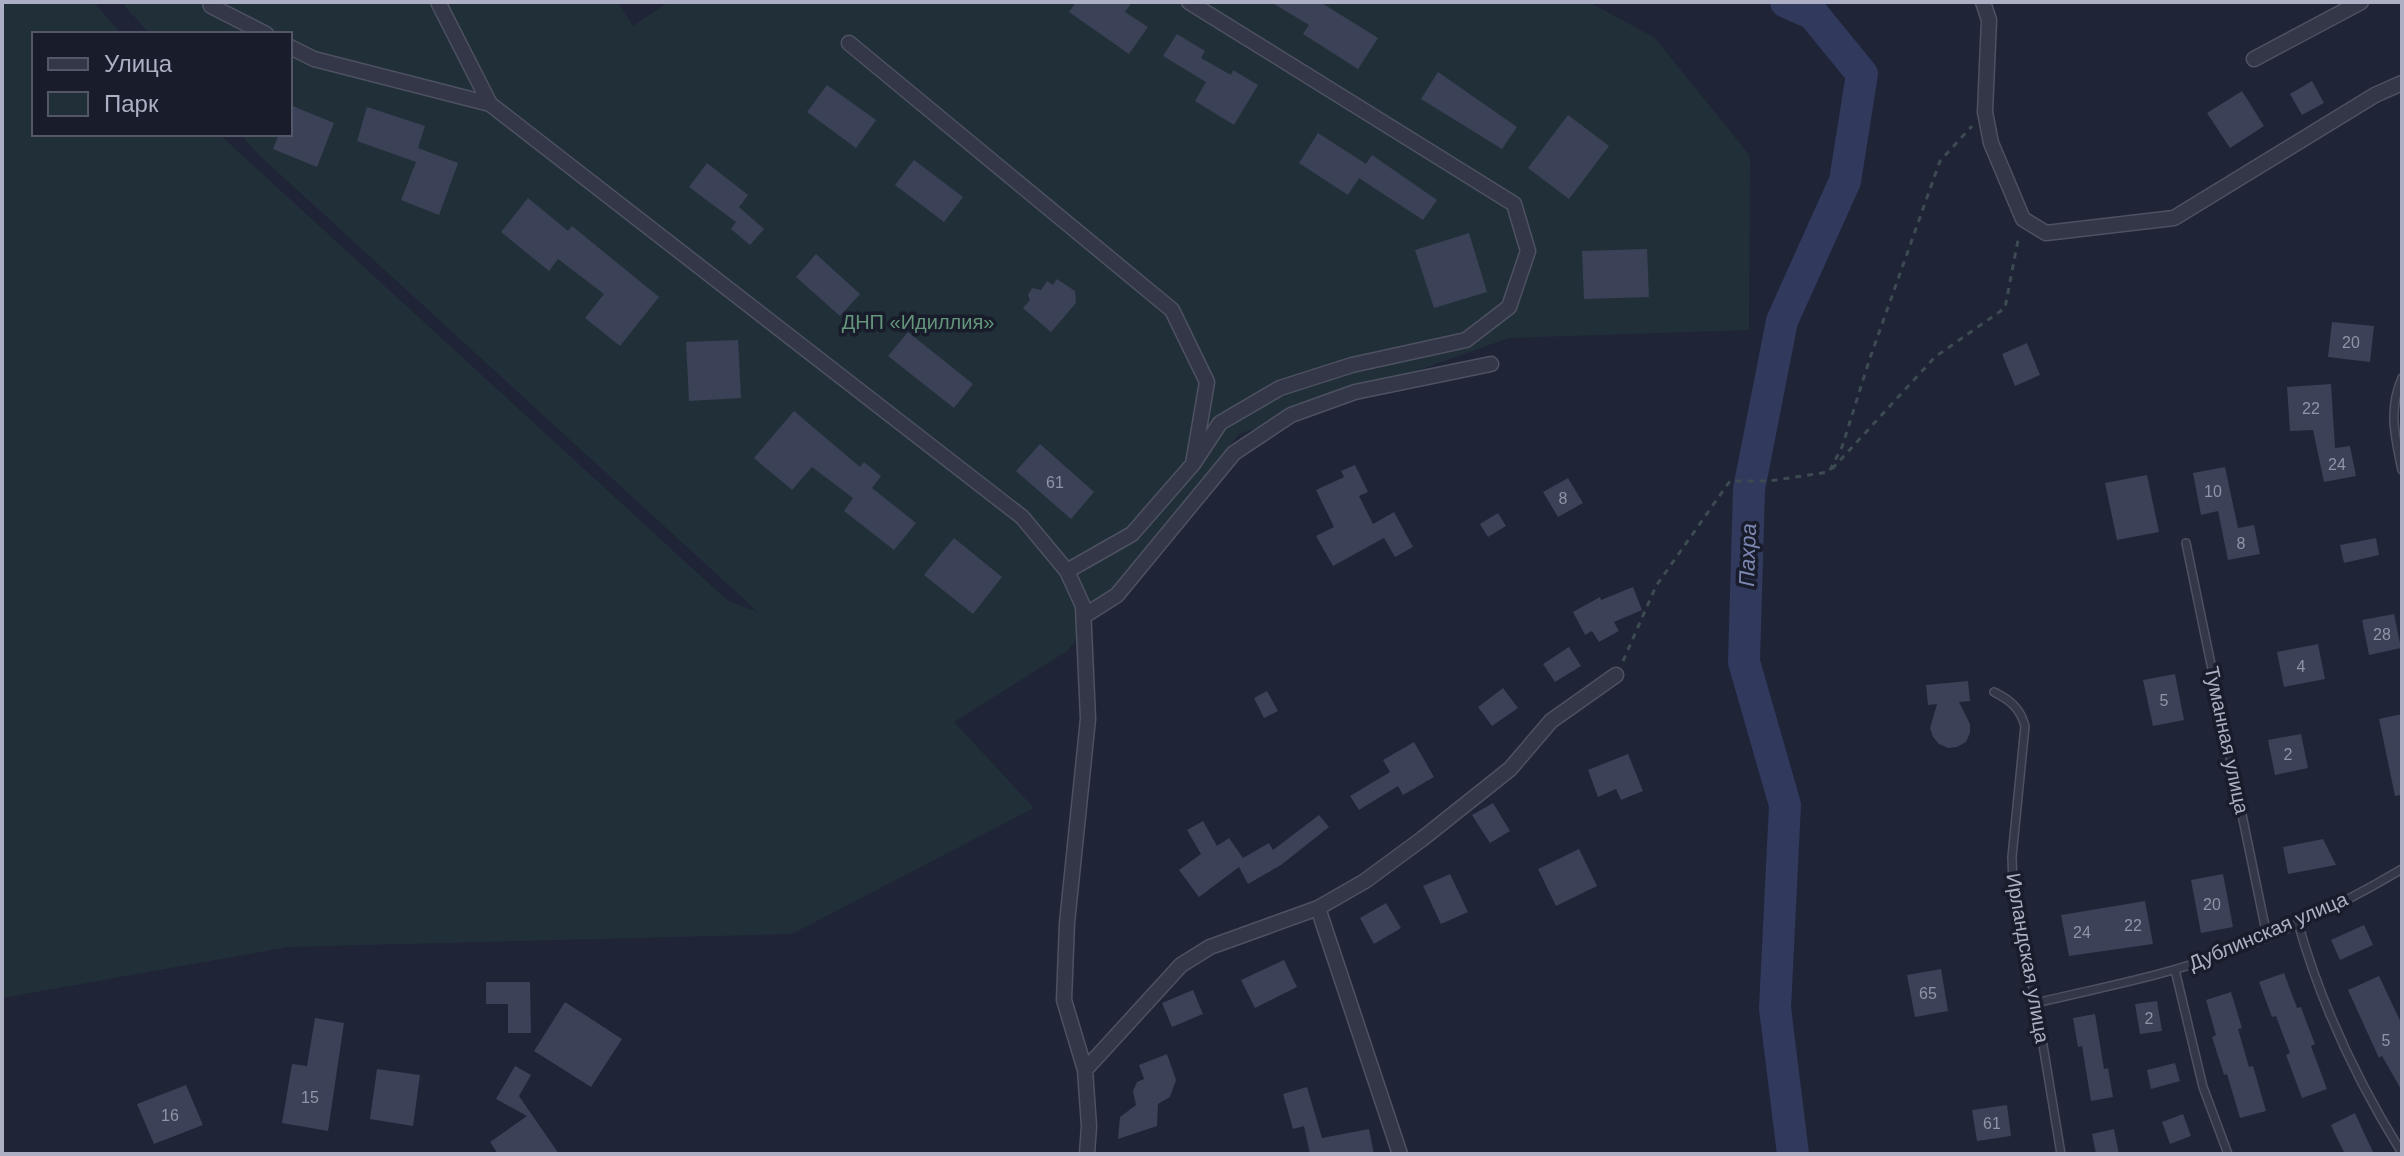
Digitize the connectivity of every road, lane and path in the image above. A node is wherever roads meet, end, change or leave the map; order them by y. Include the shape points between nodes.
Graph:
1 (210, 2) edge
2 (438, 2) edge
3 (1189, 2) edge
4 (1983, 2) edge
5 (2361, 2) edge
6 (262, 32) edge
7 (849, 43) dead end
8 (292, 48) edge
9 (2254, 59) dead end
10 (2402, 83) edge
11 (490, 104) junction
12 (1985, 112) junction
13 (2023, 219) junction
14 (1491, 364) dead end
15 (2402, 378) edge
16 (1193, 464) junction
17 (2402, 470) edge
18 (1829, 472) junction
19 (2186, 543) dead end
20 (1067, 571) junction
21 (1084, 616) junction
22 (1616, 675) joint
23 (1994, 692) dead end
24 (2402, 869) edge
25 (1318, 908) junction
26 (2298, 923) junction
27 (2267, 936) junction
28 (2175, 970) junction
29 (2036, 1003) junction
30 (1085, 1070) junction
31 (2402, 1153) edge
32 (1087, 1154) edge
33 (1400, 1154) edge
34 (2061, 1154) edge
35 (2228, 1154) edge

1 - 6 street
2 - 11 street
3 - 16 street via 1514,204 1528,251 1509,307 1466,340 1352,365 1280,388 1220,423
4 - 12 street via 1989,20
5 - 9 street
7 - 16 street via 1172,310 1207,382
8 - 11 street via 314,59
10 - 13 street via 2174,218 2046,233
11 - 20 street via 1022,517
12 - 13 street via 1991,143
12 - 18 path via 1940,161
13 - 18 path via 2005,308 1935,357
14 - 21 street via 1355,392 1291,415 1234,453 1117,595
15 - 17 lane via 2393,414
16 - 20 street via 1132,534
18 - 22 path via 1730,481 1656,586
19 - 27 lane, Туманная улица
20 - 21 street
21 - 30 street via 1088,719 1064,1000
22 - 25 street via 1551,721 1510,769 1422,839
23 - 29 lane, Ирландская улица via 2009,700 2023,718 2026,737 2012,874
24 - 26 lane, Дублинская улица
25 - 30 street via 1210,947 1181,965
25 - 33 street
26 - 27 lane, Дублинская улица
26 - 31 lane via 2351,1062
27 - 28 lane, Дублинская улица
28 - 29 lane, Дублинская улица
28 - 35 lane via 2203,1087
29 - 34 lane, Ирландская улица
30 - 32 street

